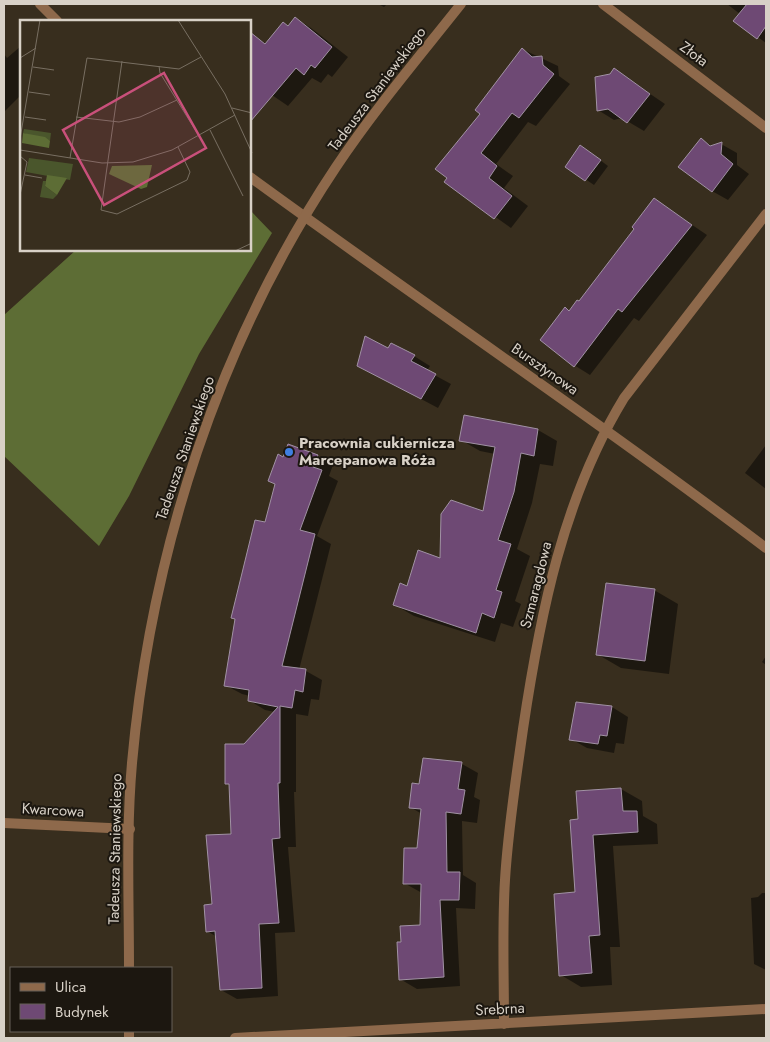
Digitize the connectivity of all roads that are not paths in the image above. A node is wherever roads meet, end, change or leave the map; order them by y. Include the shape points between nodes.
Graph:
1 (40, 4) edge
2 (461, 4) edge
3 (603, 4) edge
4 (56, 20) edge
5 (766, 128) edge
6 (251, 178) edge
7 (766, 214) edge
8 (305, 218) junction
9 (605, 429) junction
10 (766, 548) edge
11 (4, 822) edge
12 (130, 829) junction
13 (129, 967) edge
14 (766, 1009) edge
15 (504, 1024) junction
16 (235, 1038) edge

1 - 4 street
2 - 8 street, Tadeusza Staniewskiego via 337,166
3 - 5 street, Złota
6 - 8 street, Bursztynowa
7 - 9 street, Szmaragdowa via 624,398
8 - 9 street, Bursztynowa
8 - 12 street, Tadeusza Staniewskiego via 264,292 212,409 167,550 148,639 132,766
9 - 10 street, Bursztynowa
9 - 15 street, Szmaragdowa via 567,523 533,660 514,788 505,881
11 - 12 street, Kwarcowa
12 - 13 street, Tadeusza Staniewskiego
14 - 15 street, Srebrna
15 - 16 street, Srebrna

